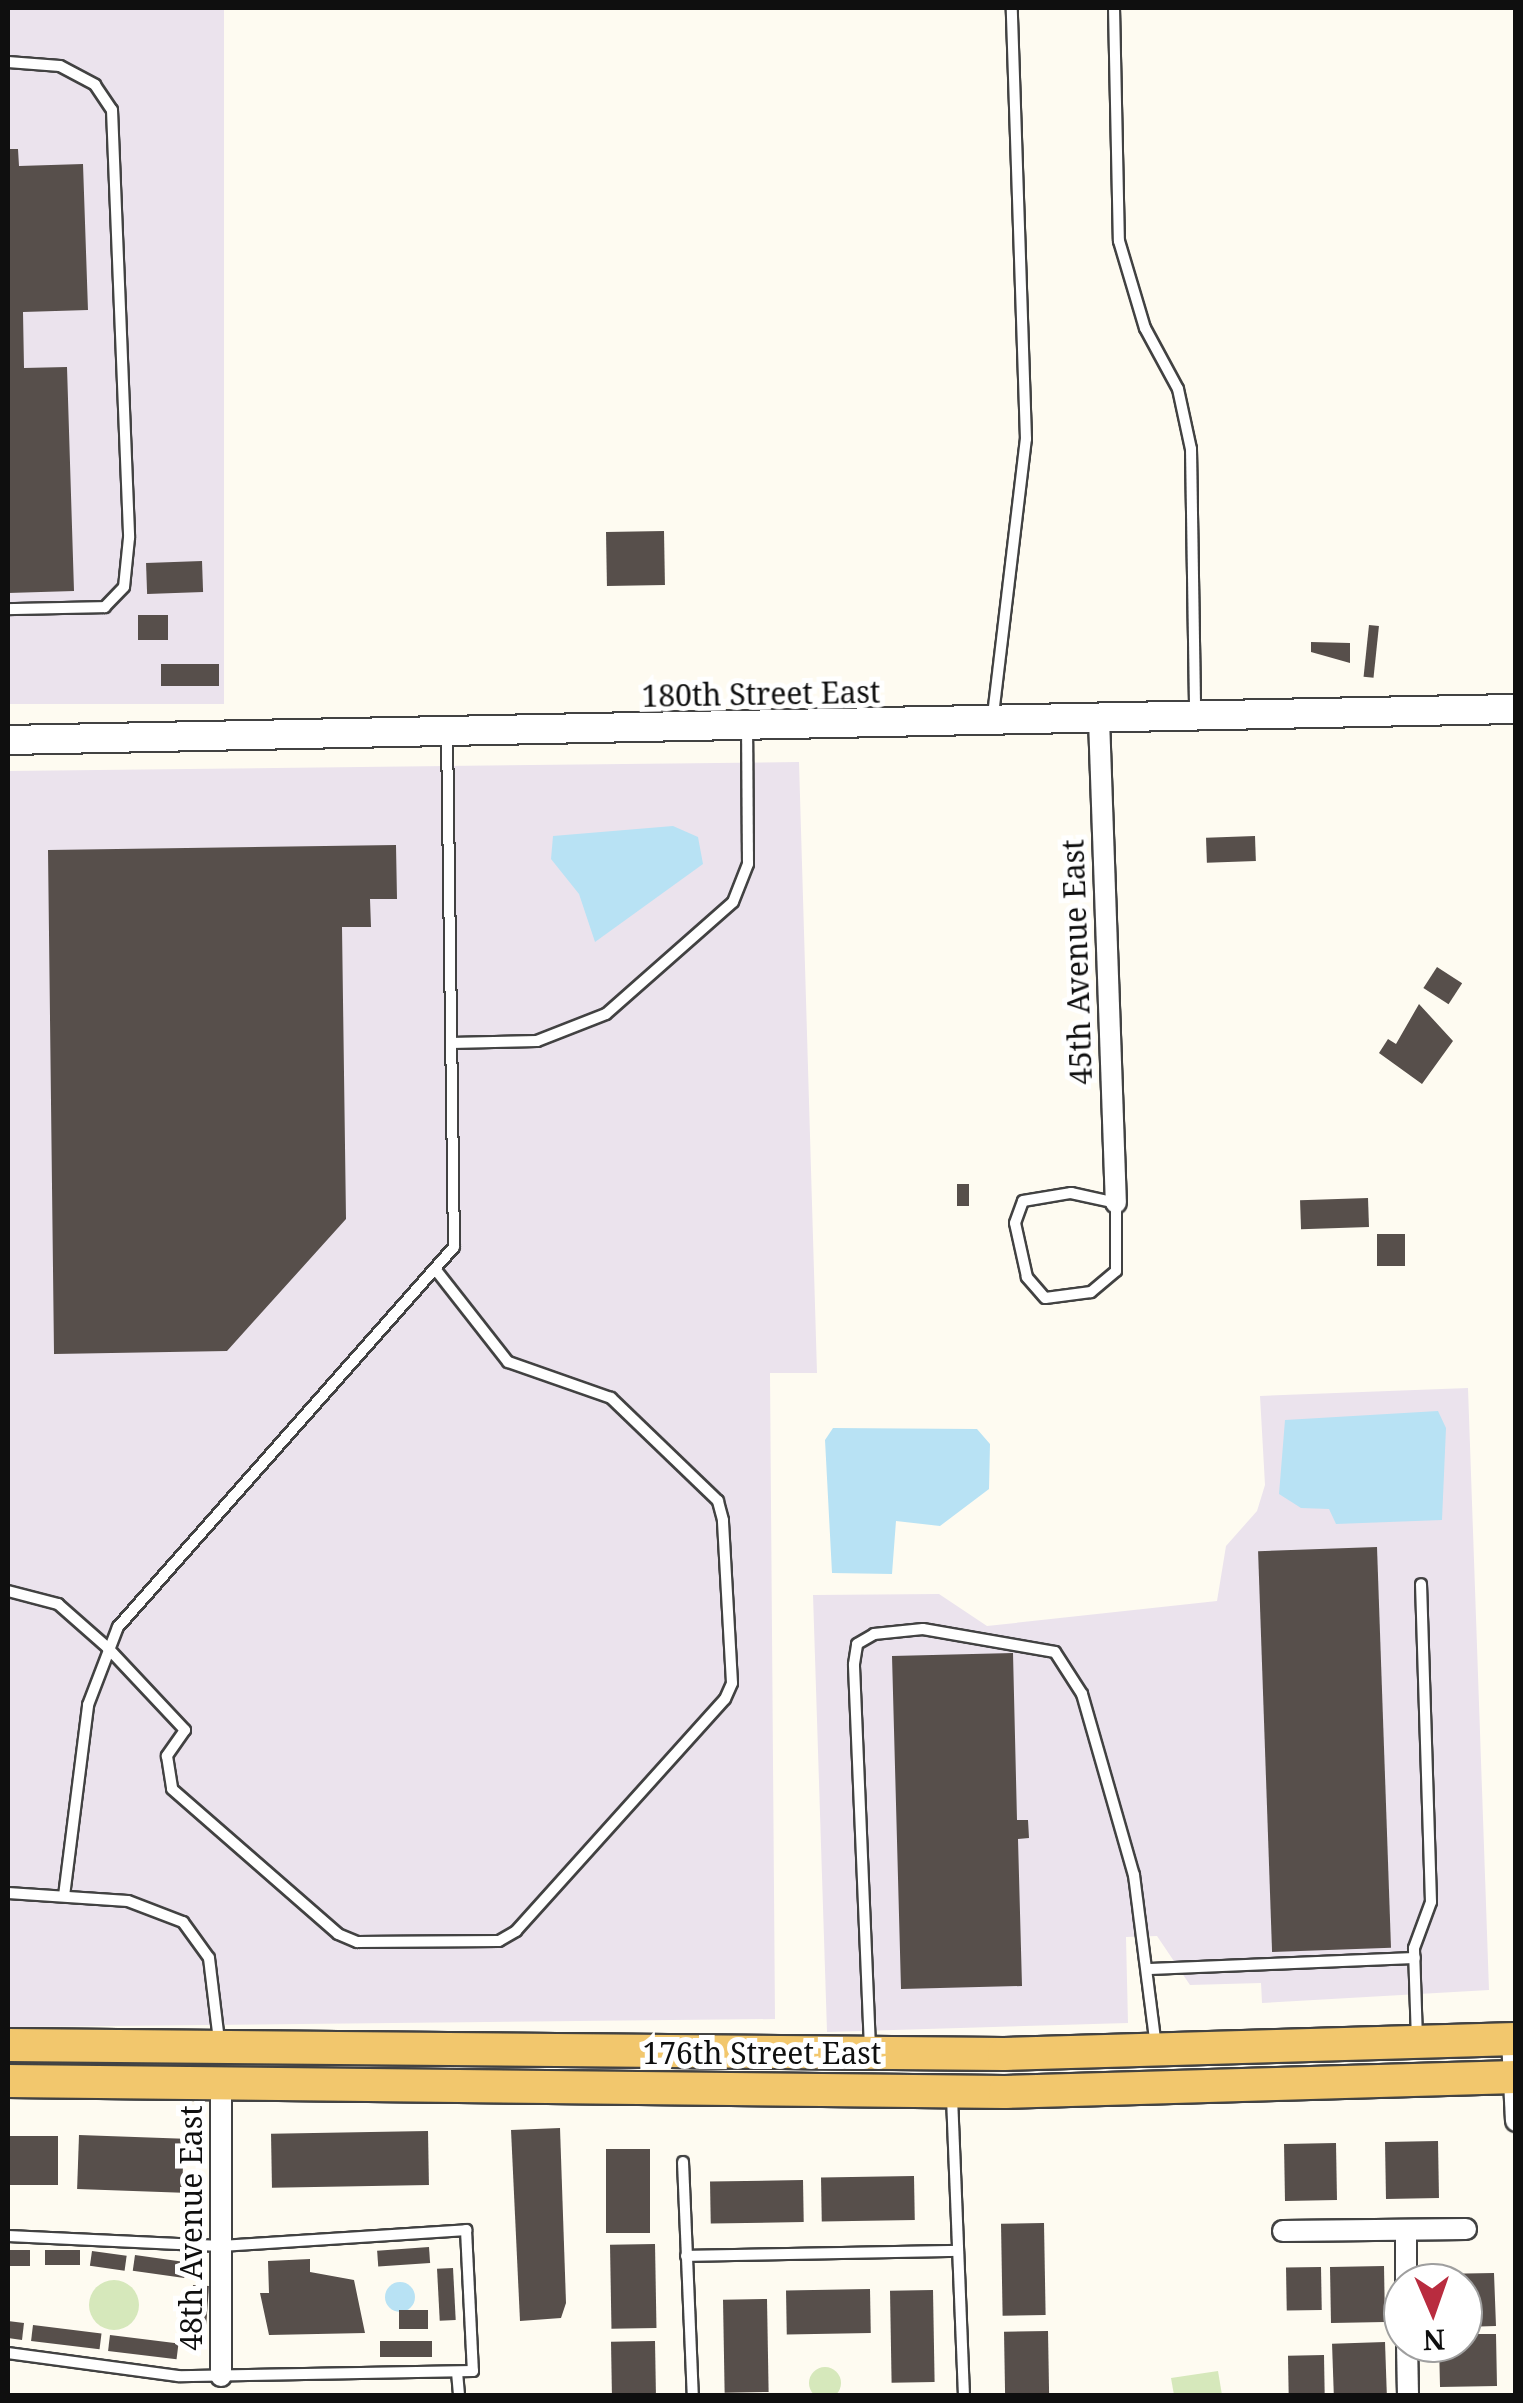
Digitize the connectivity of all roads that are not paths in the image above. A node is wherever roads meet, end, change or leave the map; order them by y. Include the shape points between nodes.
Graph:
1 (1012, 8) edge
2 (1114, 8) edge
3 (8, 62) edge
4 (8, 610) edge
5 (1516, 709) edge
6 (1195, 718) junction
7 (1099, 719) junction
8 (992, 721) junction
9 (747, 726) junction
10 (447, 732) junction
11 (8, 740) edge
12 (451, 1043) junction
13 (1116, 1203) junction
14 (436, 1268) junction
15 (1421, 1584) dead end
16 (8, 1591) edge
17 (107, 1647) junction
18 (8, 1893) edge
19 (64, 1896) junction
20 (1414, 1958) junction
21 (1148, 1970) junction
22 (1514, 2039) edge
23 (1417, 2042) junction
24 (219, 2043) junction
25 (8, 2045) edge
26 (1156, 2050) junction
27 (516, 2052) junction
28 (871, 2054) junction
29 (1514, 2077) edge
30 (8, 2080) edge
31 (221, 2080) junction
32 (266, 2080) junction
33 (952, 2092) junction
34 (1516, 2121) edge
35 (684, 2162) dead end
36 (1466, 2228) dead end
37 (1406, 2230) junction
38 (1283, 2231) dead end
39 (8, 2236) edge
40 (221, 2246) junction
41 (957, 2251) junction
42 (686, 2256) junction
43 (1406, 2263) edge
44 (8, 2353) edge
45 (1407, 2363) edge
46 (458, 2372) junction
47 (221, 2376) junction
48 (459, 2396) edge
49 (693, 2396) edge
50 (964, 2396) edge
51 (1408, 2396) edge

1 - 8 lane via 1026,439
2 - 6 lane via 1119,241 1145,328 1178,388 1191,449
3 - 4 lane via 60,66 95,86 112,110 128,538 124,586 105,607
5 - 6 street, 180th Street East
6 - 7 street, 180th Street East
7 - 8 street, 180th Street East
7 - 13 street, 45th Avenue East
8 - 9 street, 180th Street East
9 - 10 street, 180th Street East
9 - 12 lane via 748,864 733,902 606,1014 537,1041
10 - 11 street, 180th Street East
10 - 12 lane
12 - 14 lane via 454,1248
13 - 13 lane via 1116,1271 1091,1292 1038,1292 1015,1224 1024,1201 1071,1193
14 - 17 lane
14 - 17 lane via 508,1362 611,1398 718,1501 732,1683 725,1699 516,1931 499,1941 357,1942 172,1789 167,1756 185,1730
15 - 20 lane via 1431,1902
16 - 17 lane via 58,1604
17 - 19 lane via 88,1705
18 - 19 lane
19 - 24 lane via 155,1906 183,1922 209,1958
20 - 21 lane
20 - 23 lane
21 - 26 lane
21 - 28 lane via 1134,1875 1082,1694 1055,1652 923,1629 874,1634 856,1644 854,1664
22 - 23 main road, 176th Street East
22 - 29 street
23 - 26 main road, 176th Street East
24 - 25 main road, 176th Street East
24 - 27 main road, 176th Street East
26 - 28 main road, 176th Street East
27 - 28 main road, 176th Street East
27 - 32 main road via 505,2068 313,2068
29 - 33 main road, 176th Street East
29 - 34 street
30 - 31 main road, 176th Street East
31 - 32 main road, 176th Street East
31 - 40 street, 48th Avenue East
32 - 33 main road, 176th Street East
33 - 41 lane
35 - 42 lane
36 - 37 street
37 - 38 street
37 - 43 street
39 - 40 lane
40 - 46 lane via 466,2230 473,2372
40 - 47 street, 48th Avenue East
41 - 42 lane
41 - 50 lane
42 - 49 lane
44 - 47 lane
45 - 51 street
46 - 47 lane
46 - 48 lane

